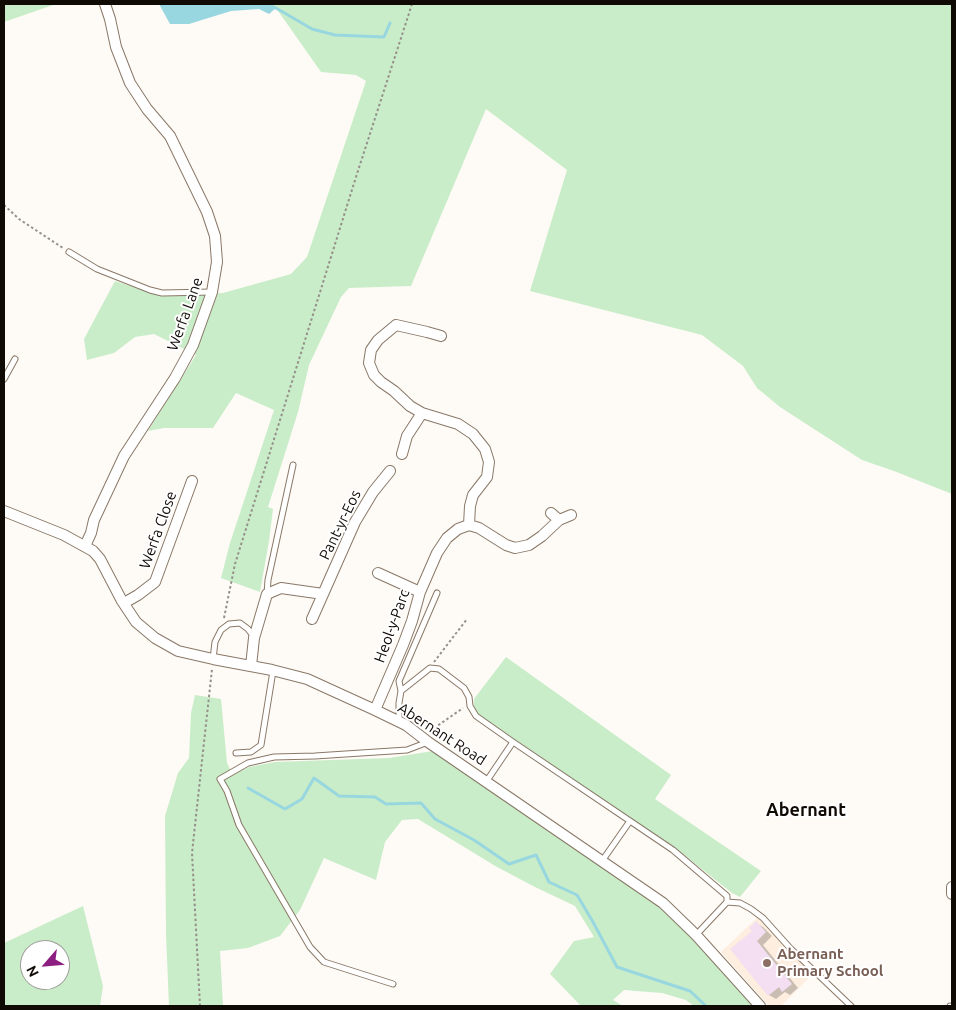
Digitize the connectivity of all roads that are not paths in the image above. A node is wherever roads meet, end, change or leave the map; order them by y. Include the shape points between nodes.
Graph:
1 (105, 4) edge
2 (69, 252) road end
3 (212, 292) junction
4 (441, 336) dead end
5 (15, 359) dead end
6 (4, 379) edge
7 (422, 413) junction
8 (402, 454) dead end
9 (293, 465) dead end
10 (390, 472) dead end
11 (192, 482) dead end
12 (4, 511) edge
13 (571, 515) dead end
14 (469, 525) junction
15 (85, 546) junction
16 (378, 573) dead end
17 (420, 592) junction
18 (437, 593) dead end
19 (267, 594) junction
20 (323, 594) junction
21 (124, 603) junction
22 (312, 619) dead end
23 (254, 638) junction
24 (213, 659) junction
25 (251, 666) junction
26 (274, 670) junction
27 (401, 691) junction
28 (375, 710) junction
29 (400, 722) junction
30 (428, 742) junction
31 (513, 742) junction
32 (236, 753) dead end
33 (486, 782) junction
34 (630, 821) junction
35 (602, 861) junction
36 (952, 887) edge
37 (952, 894) edge
38 (727, 902) junction
39 (696, 935) junction
40 (393, 984) dead end
41 (760, 1006) edge
42 (851, 1006) edge

1 - 3 street, Werfa Lane via 130,83 147,110 170,136 208,212 215,236 217,262
2 - 3 lane via 98,269 150,290 162,293
3 - 15 street, Werfa Lane via 193,345 124,456
4 - 7 street via 396,325 371,350 369,363 374,375
5 - 6 lane
7 - 8 street via 407,436
7 - 14 street via 458,424 473,434 485,449 490,462 487,477 473,495
9 - 19 lane
10 - 20 street, Pant-yr-Eos via 372,492 355,522
11 - 21 street, Werfa Close via 155,582
12 - 15 street, Abernant Road
13 - 14 street via 555,517 542,536 529,545 516,548
14 - 17 street, Heol-y-Parc via 447,538
15 - 21 street, Abernant Road via 100,560
16 - 17 street
17 - 28 street, Heol-y-Parc via 404,645
18 - 27 lane via 399,681
19 - 20 street via 281,588
19 - 23 street
20 - 22 street, Pant-yr-Eos
21 - 24 street, Abernant Road via 136,622 155,638 178,651
23 - 24 lane via 240,623 229,624 221,630 215,642
23 - 25 street
24 - 25 street, Abernant Road
25 - 26 street, Abernant Road
26 - 28 street, Abernant Road via 307,679
26 - 32 lane via 261,746 251,752
27 - 29 lane
27 - 31 lane via 430,668 438,669 464,688 476,716
28 - 29 street, Abernant Road
29 - 30 street, Abernant Road
30 - 33 street, Abernant Road
30 - 40 lane via 407,750 274,757 248,763 220,778 239,825 310,947 324,962
31 - 33 lane
31 - 34 lane
33 - 35 street, Abernant Road
34 - 35 lane
34 - 38 lane via 673,850 727,896
35 - 39 street, Abernant Road via 663,903
36 - 37 street
38 - 39 lane
38 - 42 lane via 740,903 763,918
39 - 41 street, Abernant Road

